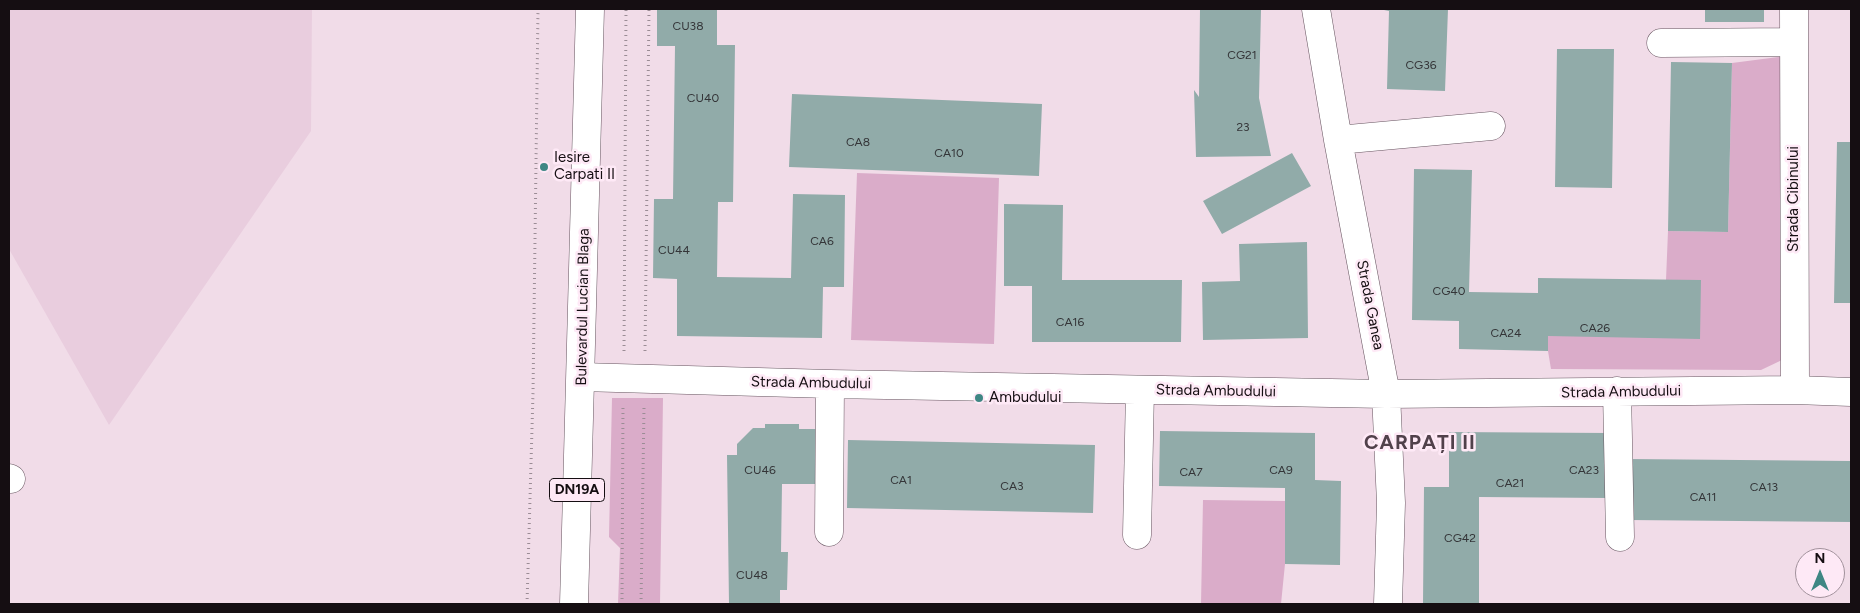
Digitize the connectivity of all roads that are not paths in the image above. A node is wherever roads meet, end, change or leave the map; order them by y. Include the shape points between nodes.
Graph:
1 (590, 9) edge
2 (1316, 9) edge
3 (1794, 9) edge
4 (1794, 42) junction
5 (1661, 43) dead end
6 (1491, 126) dead end
7 (1338, 140) junction
8 (581, 376) junction
9 (830, 384) junction
10 (1140, 390) junction
11 (1795, 390) junction
12 (1617, 392) junction
13 (1851, 392) edge
14 (1386, 394) junction
15 (828, 532) dead end
16 (1137, 535) dead end
17 (1620, 537) dead end
18 (574, 604) edge
19 (1388, 604) edge

1 - 8 street, Bulevardul Lucian Blaga / DN19A
2 - 7 street, Strada Ganea
3 - 4 street, Strada Cibinului
4 - 5 street
4 - 11 street, Strada Cibinului
6 - 7 street
7 - 14 street, Strada Ganea
8 - 9 street, Strada Ambudului
8 - 18 street, Bulevardul Lucian Blaga / DN19A
9 - 10 street, Strada Ambudului
9 - 15 street
10 - 14 street, Strada Ambudului
10 - 16 street
11 - 12 street, Strada Ambudului
11 - 13 street, Strada Ambudului
12 - 14 street, Strada Ambudului
12 - 17 street
14 - 19 street, Strada Ganea via 1391,503

